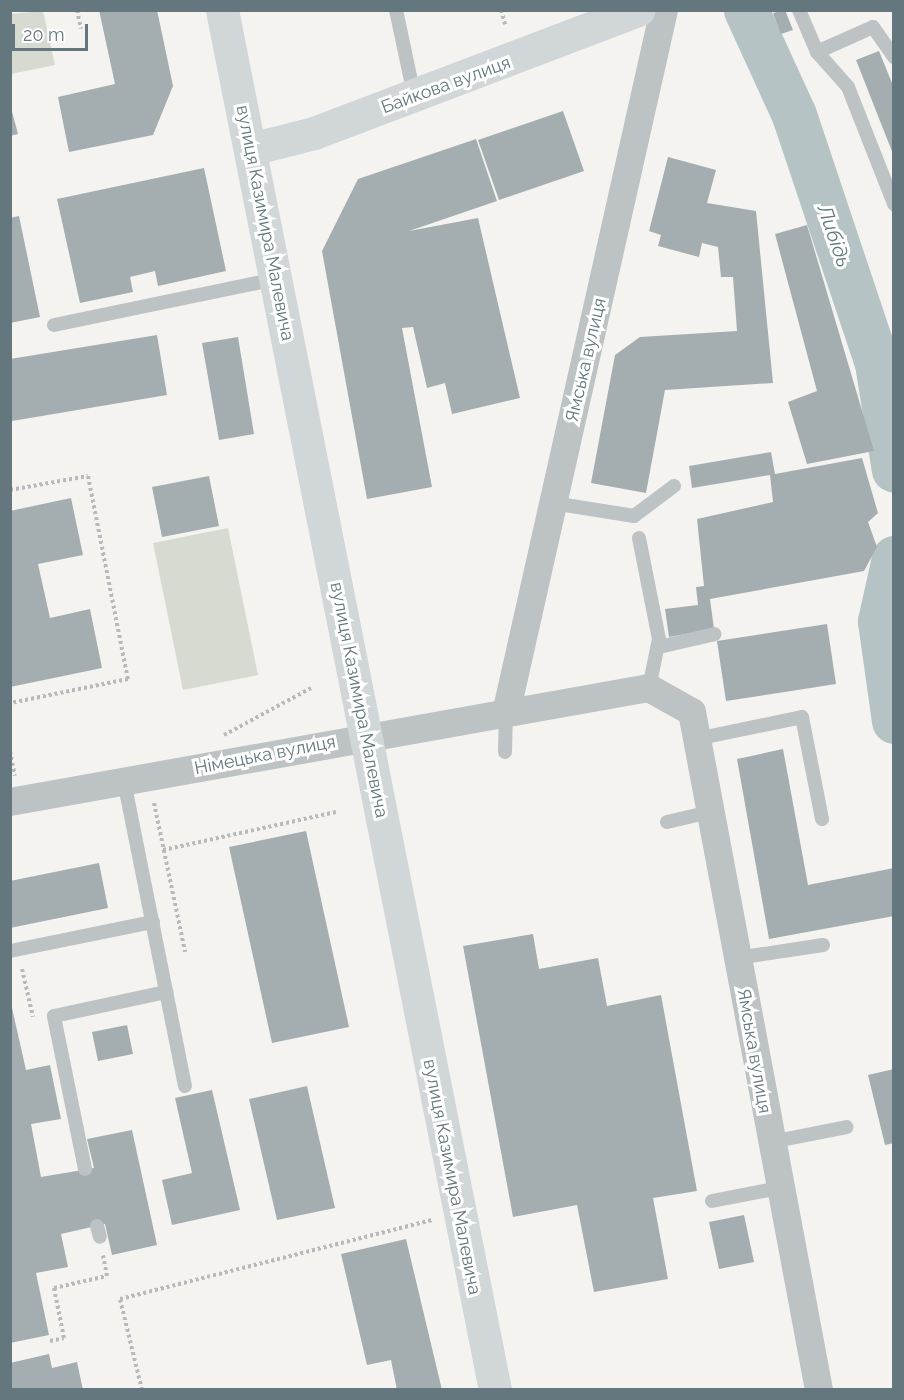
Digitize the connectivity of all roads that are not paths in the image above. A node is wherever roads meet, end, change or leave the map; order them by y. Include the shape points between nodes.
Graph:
1 (222, 10) edge
2 (396, 10) edge
3 (638, 10) edge
4 (664, 10) edge
5 (799, 10) edge
6 (817, 52) junction
7 (894, 57) edge
8 (414, 95) junction
9 (251, 149) junction
10 (894, 204) edge
11 (276, 279) junction
12 (54, 325) dead end
13 (674, 486) dead end
14 (554, 503) junction
15 (639, 538) dead end
16 (715, 634) dead end
17 (659, 647) junction
18 (649, 688) junction
19 (507, 709) junction
20 (694, 726) junction
21 (366, 736) junction
22 (505, 752) dead end
23 (124, 781) junction
24 (10, 802) edge
25 (710, 812) junction
26 (822, 819) dead end
27 (667, 822) dead end
28 (153, 922) junction
29 (823, 945) dead end
30 (10, 951) edge
31 (737, 958) junction
32 (166, 992) junction
33 (185, 1086) dead end
34 (847, 1127) dead end
35 (771, 1142) junction
36 (85, 1169) dead end
37 (779, 1188) junction
38 (712, 1201) dead end
39 (495, 1389) edge
40 (819, 1389) edge

1 - 9 main road, вулиця Казимира Малевича
2 - 8 lane
3 - 8 main road, Байкова вулиця
4 - 14 street, Ямська вулиця
5 - 6 lane
6 - 7 lane via 873,27
6 - 10 lane via 848,87
8 - 9 main road, Байкова вулиця via 314,133
9 - 11 main road, вулиця Казимира Малевича
11 - 12 lane
11 - 21 main road, вулиця Казимира Малевича
13 - 14 lane via 634,516
14 - 19 street, Ямська вулиця
15 - 17 lane
16 - 17 lane
17 - 18 lane
18 - 19 street, Німецька вулиця
18 - 20 street
19 - 21 street, Німецька вулиця
19 - 22 lane
20 - 25 street, Ямська вулиця
20 - 26 lane via 802,717
21 - 23 street, Німецька вулиця
21 - 39 main road, вулиця Казимира Малевича
23 - 24 street, Німецька вулиця
23 - 28 lane
25 - 27 lane
25 - 31 street, Ямська вулиця
28 - 30 lane
28 - 32 lane
29 - 31 lane
31 - 35 street, Ямська вулиця
32 - 33 lane
32 - 36 lane via 54,1016
34 - 35 lane
35 - 37 street, Ямська вулиця
37 - 38 lane
37 - 40 street, Ямська вулиця

